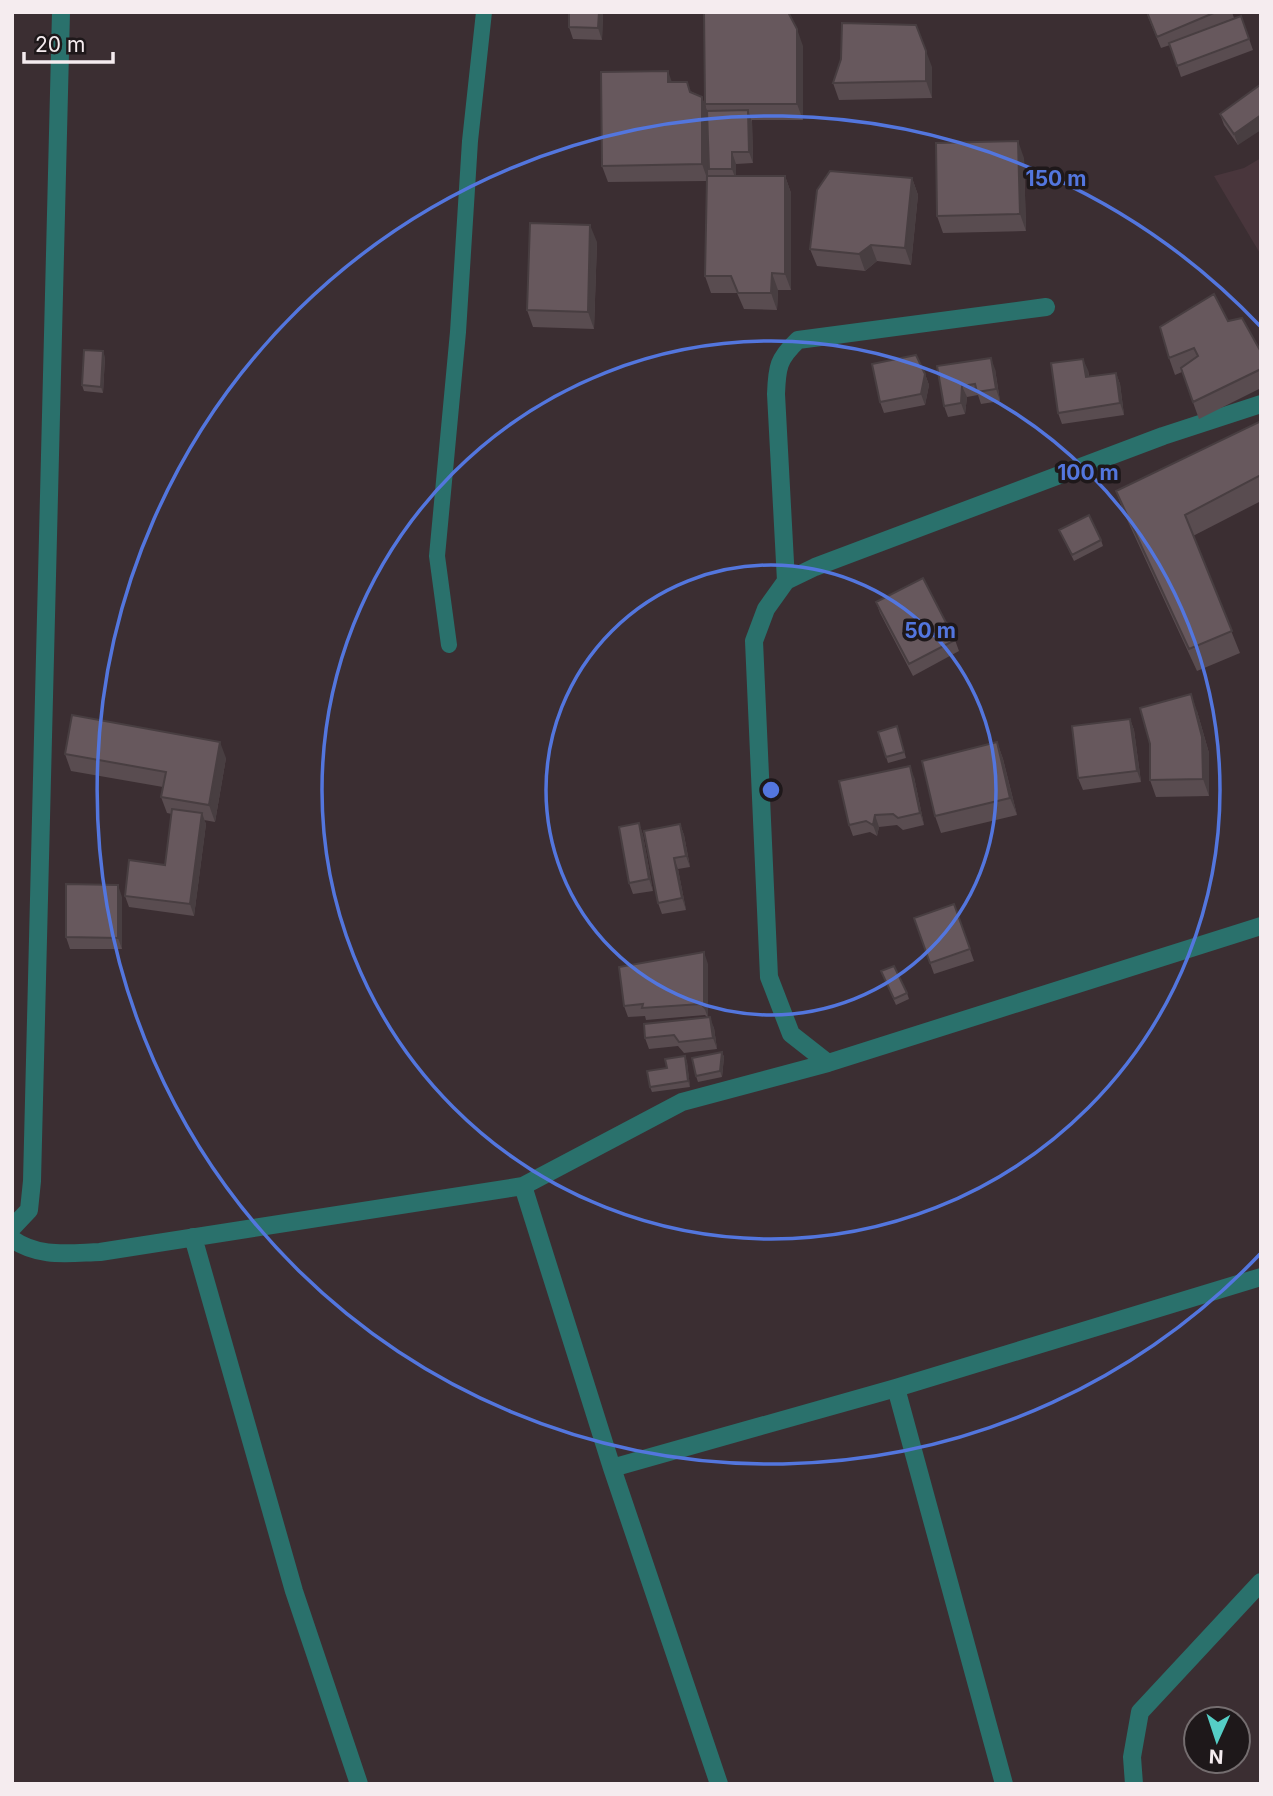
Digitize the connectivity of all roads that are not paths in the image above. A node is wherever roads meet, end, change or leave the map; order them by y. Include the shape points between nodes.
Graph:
1 (61, 12) edge
2 (484, 12) edge
3 (1046, 307) dead end
4 (1261, 404) edge
5 (786, 581) junction
6 (449, 645) dead end
7 (1261, 926) edge
8 (828, 1063) junction
9 (523, 1186) junction
10 (12, 1228) edge
11 (193, 1237) junction
12 (12, 1238) edge
13 (1261, 1278) edge
14 (896, 1388) junction
15 (611, 1468) junction
16 (1261, 1582) edge
17 (359, 1784) edge
18 (719, 1784) edge
19 (1004, 1784) edge
20 (1134, 1784) edge

1 - 10 street via 32,1181 29,1210
2 - 6 lane via 437,556
3 - 5 street via 798,340 786,352 777,367 776,394
4 - 5 street via 1150,440
5 - 8 street via 766,609 754,641 769,977 791,1034
7 - 8 street
8 - 9 street via 682,1101
9 - 11 street
9 - 15 street
11 - 12 street via 100,1252 51,1254 26,1248
11 - 17 street via 294,1591
13 - 14 street
14 - 15 street
14 - 19 street
15 - 18 street
16 - 20 street via 1140,1712 1132,1757

